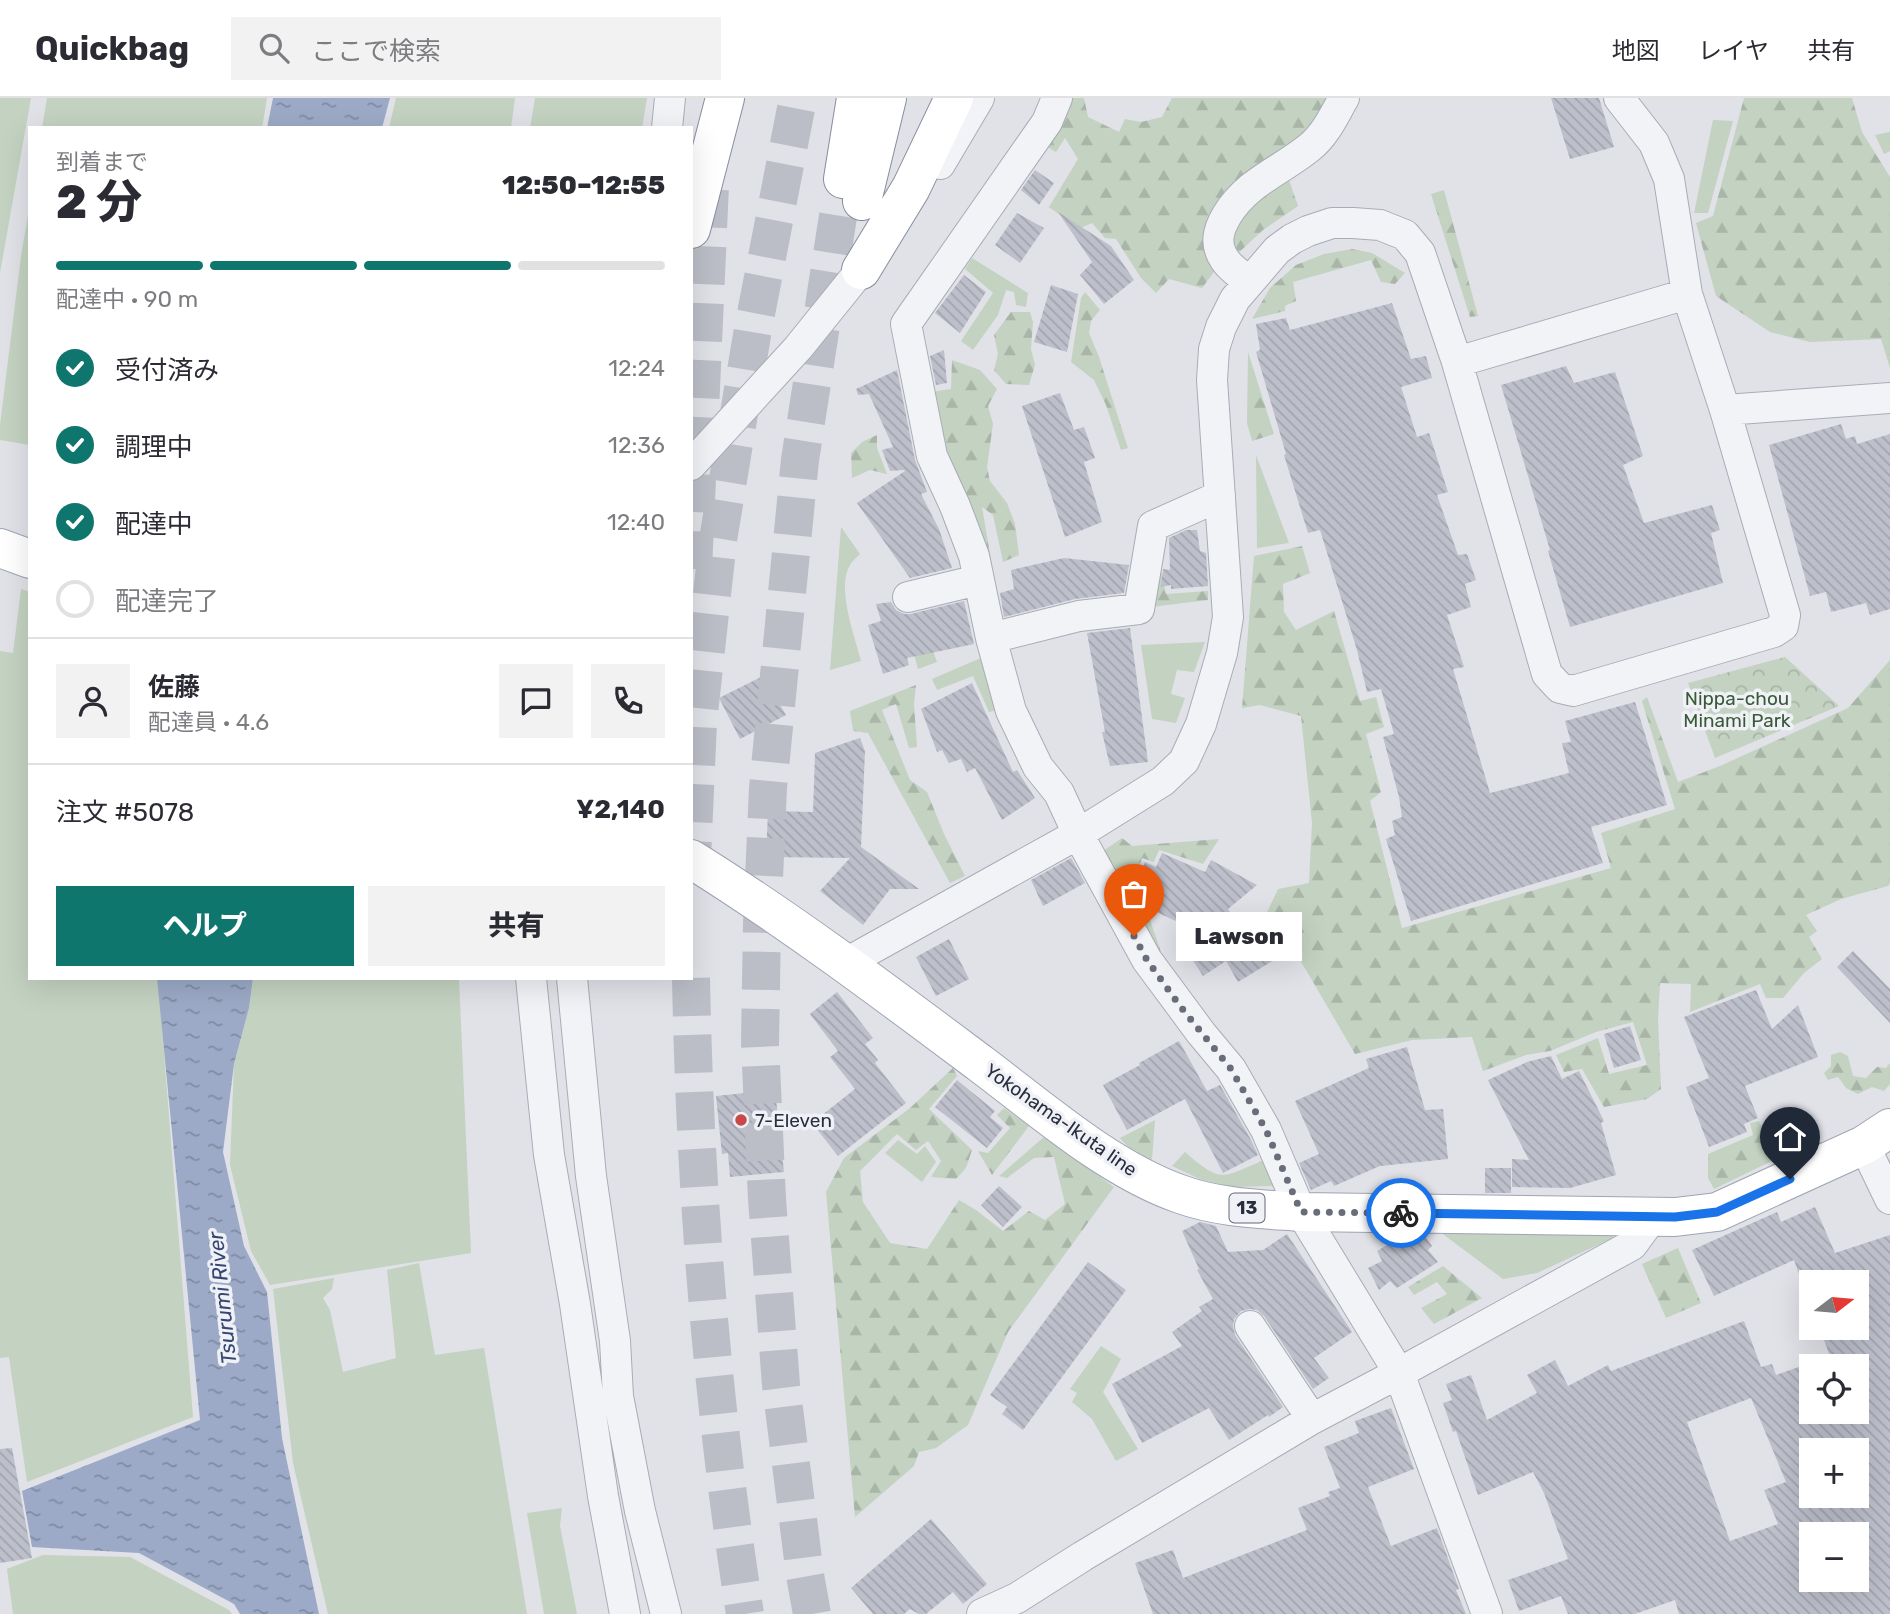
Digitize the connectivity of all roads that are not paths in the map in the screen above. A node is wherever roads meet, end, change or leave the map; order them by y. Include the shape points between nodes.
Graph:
1 (670, 98) edge
2 (726, 98) edge
3 (856, 98) edge
4 (887, 98) edge
5 (954, 98) edge
6 (979, 98) edge
7 (1058, 98) edge
8 (1344, 98) edge
9 (1619, 98) edge
10 (667, 126) edge
11 (693, 222) tunnel mouth
12 (861, 270) junction
13 (1248, 282) junction
14 (1687, 293) junction
15 (1457, 362) junction
16 (1890, 398) edge
17 (1725, 410) junction
18 (693, 464) edge
19 (1220, 496) junction
20 (0, 548) edge
21 (28, 558) edge
22 (978, 580) junction
23 (908, 597) dead end
24 (991, 638) junction
25 (1078, 834) junction
26 (693, 860) edge
27 (846, 963) junction
28 (531, 980) edge
29 (572, 980) edge
30 (1877, 1137) edge
31 (1890, 1199) edge
32 (1301, 1212) junction
33 (1651, 1218) junction
34 (575, 1304) junction
35 (1250, 1326) dead end
36 (615, 1341) junction
37 (1399, 1373) junction
38 (1312, 1419) junction
39 (625, 1614) edge
40 (648, 1614) edge
41 (666, 1614) edge
42 (687, 1614) edge
43 (982, 1614) edge
44 (1487, 1614) edge

1 - 10 street
2 - 11 main road
3 - 4 main road via 851,199
5 - 12 main road via 911,188
6 - 12 street via 926,188
7 - 22 street via 1047,122 906,324 932,456 974,556
8 - 13 street via 1326,131 1311,147 1248,190 1220,226 1217,242 1225,261
9 - 14 street via 1654,143 1669,179
12 - 18 street
13 - 15 street via 1277,250 1308,231 1332,223 1380,225 1405,235 1420,253
13 - 19 street via 1235,299 1214,349
14 - 15 street
14 - 17 street
15 - 17 street via 1547,674 1560,688 1573,691 1783,626 1785,615
16 - 17 street
19 - 24 street via 1153,526 1139,608 1079,616
19 - 25 street via 1228,617 1201,724 1184,761 1163,781
20 - 21 main road
22 - 23 street
22 - 24 street
24 - 25 street via 1011,711
25 - 27 street
25 - 32 street via 1147,960 1231,1069 1266,1130
26 - 27 main road, Yokohama-Ikuta line / 13
27 - 32 main road, Yokohama-Ikuta line / 13 via 1090,1145 1151,1182 1216,1204
28 - 34 street via 549,1155
29 - 36 street via 590,1176
30 - 31 street
30 - 33 main road, Yokohama-Ikuta line / 13 via 1717,1212
32 - 33 main road, Yokohama-Ikuta line / 13
32 - 37 street
33 - 37 street via 1632,1245
34 - 39 street
34 - 40 street
35 - 38 street
36 - 41 street via 618,1396 639,1511
36 - 42 street
37 - 38 street
37 - 44 street
38 - 43 street via 1017,1598

